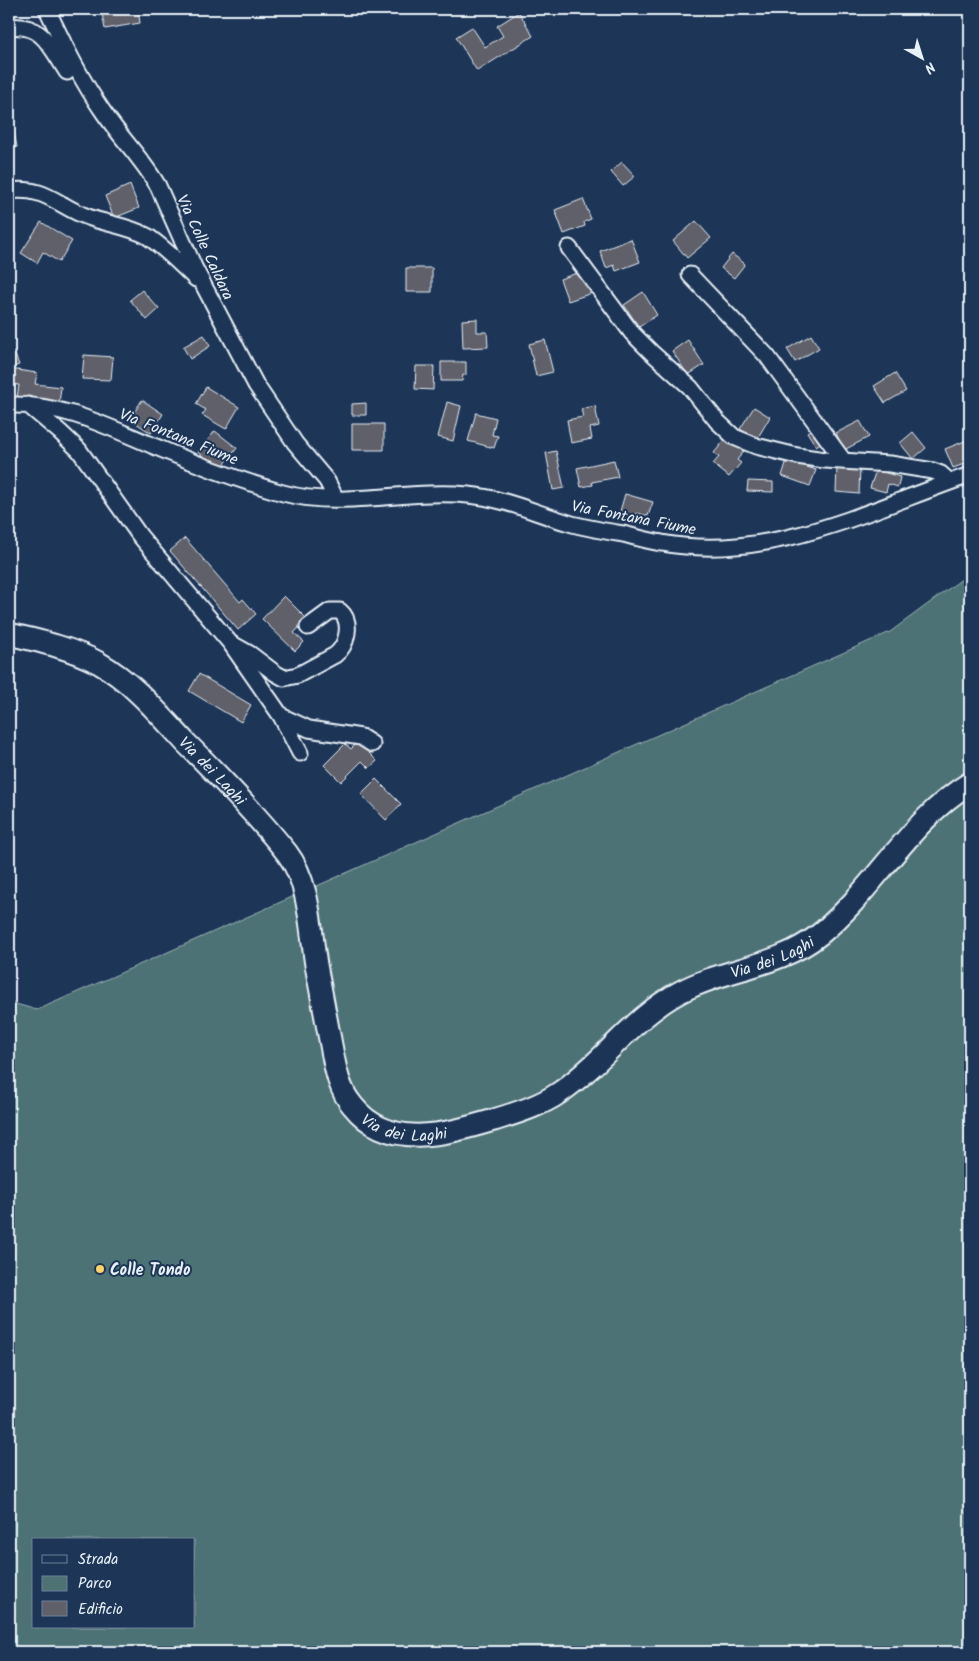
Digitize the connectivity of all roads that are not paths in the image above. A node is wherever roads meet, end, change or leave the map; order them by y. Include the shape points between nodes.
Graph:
1 (47, 9) edge
2 (9, 26) edge
3 (94, 97) junction
4 (9, 191) edge
5 (569, 248) dead end
6 (690, 275) dead end
7 (203, 285) junction
8 (9, 405) edge
9 (28, 405) junction
10 (843, 460) junction
11 (970, 475) edge
12 (950, 482) junction
13 (340, 499) junction
14 (308, 627) dead end
15 (9, 634) edge
16 (231, 644) junction
17 (282, 716) junction
18 (372, 744) dead end
19 (300, 753) dead end
20 (970, 783) edge

1 - 3 street, Via Colle Caldara via 70,58
2 - 3 street via 26,26 39,33 72,78
3 - 7 street, Via Colle Caldara via 153,178
4 - 7 street via 40,192 86,217 140,233 164,249
5 - 10 street via 632,333 690,387 729,433 761,448
6 - 10 street via 767,356
7 - 13 street, Via Colle Caldara via 267,404
8 - 9 street, Via Fontana Fiume
9 - 13 street, Via Fontana Fiume via 72,413 201,465 280,492 305,498
9 - 16 street via 79,450 148,546
10 - 12 street via 937,472
11 - 12 street, Via Fontana Fiume
12 - 13 street, Via Fontana Fiume via 810,533 712,548 666,544 584,527 483,496 438,494
14 - 16 street via 330,612 340,611 345,616 347,635 335,655 289,678 280,676
15 - 20 main road, Via dei Laghi via 74,652 122,678 205,762 287,853 304,889 340,1084 360,1114 379,1128 397,1134 425,1136 451,1132 542,1103 571,1084 644,1017 674,996 803,947 834,922 931,814
16 - 17 street
17 - 18 street via 309,729 361,737
17 - 19 street

